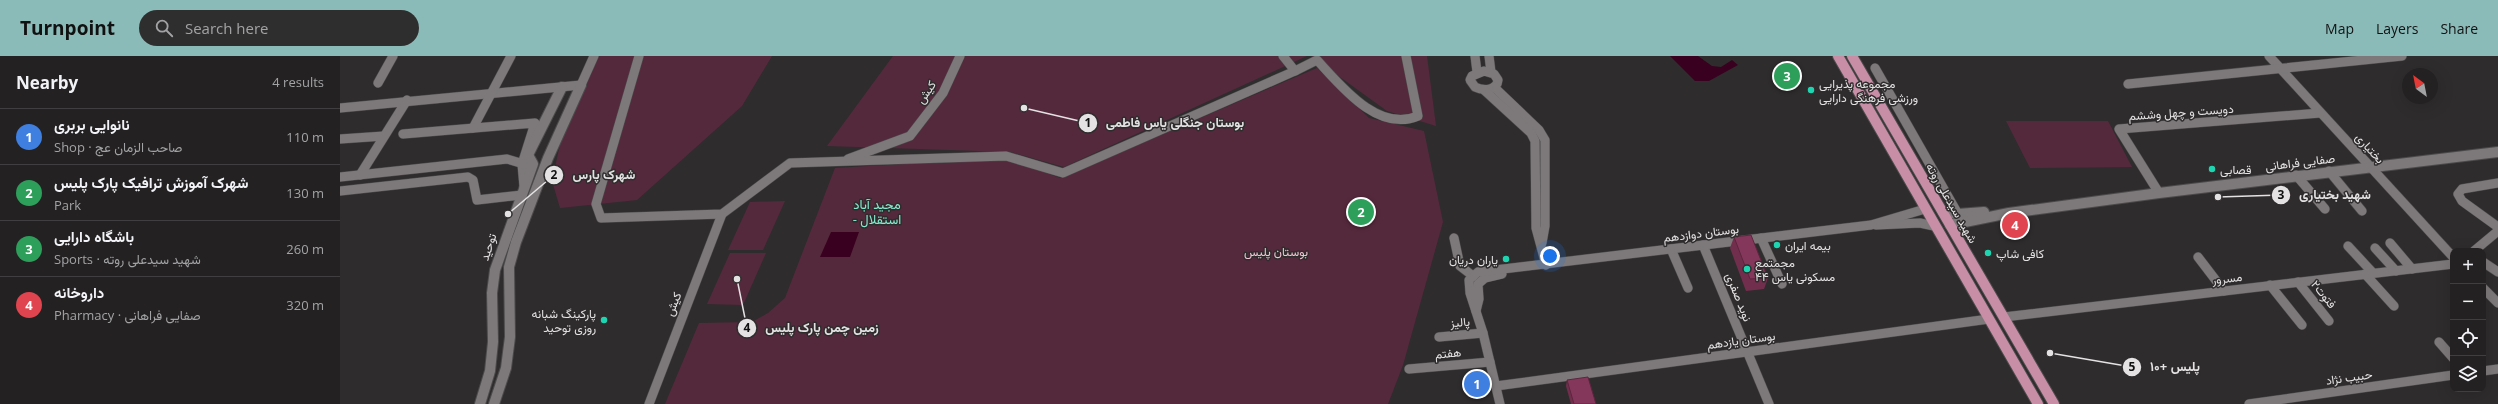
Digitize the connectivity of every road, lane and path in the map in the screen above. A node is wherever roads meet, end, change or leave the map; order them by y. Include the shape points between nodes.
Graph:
1 (393, 56) edge
2 (511, 56) edge
3 (594, 56) edge
4 (639, 56) edge
5 (960, 56) edge
6 (1283, 56) edge
7 (1406, 56) edge
8 (1475, 56) edge
9 (1489, 56) edge
10 (1838, 56) edge
11 (1852, 56) edge
12 (2269, 56) edge
13 (2402, 56) edge
14 (1875, 68) dead end
15 (2281, 69) junction
16 (1295, 71) junction
17 (1477, 72) junction
18 (1491, 72) junction
19 (378, 83) dead end
20 (2128, 84) dead end
21 (581, 85) junction
22 (562, 87) junction
23 (1494, 87) junction
24 (1484, 90) junction
25 (491, 94) junction
26 (407, 100) junction
27 (340, 108) edge
28 (2320, 113) junction
29 (473, 128) junction
30 (404, 134) dead end
31 (384, 136) junction
32 (340, 139) edge
33 (2498, 152) edge
34 (839, 162) junction
35 (522, 164) junction
36 (534, 164) junction
37 (2370, 167) junction
38 (2329, 171) junction
39 (360, 175) junction
40 (2296, 175) junction
41 (340, 177) edge
42 (2498, 183) edge
43 (340, 191) edge
44 (523, 191) junction
45 (536, 193) junction
46 (2159, 193) junction
47 (2325, 208) dead end
48 (1925, 209) junction
49 (2362, 211) dead end
50 (1943, 212) junction
51 (722, 214) junction
52 (1958, 214) junction
53 (2009, 214) junction
54 (1871, 225) junction
55 (1950, 225) junction
56 (1934, 226) junction
57 (2498, 226) edge
58 (2498, 231) edge
59 (1454, 238) dead end
60 (1761, 238) junction
61 (2390, 243) dead end
62 (1542, 244) junction
63 (1703, 245) junction
64 (2348, 246) dead end
65 (2375, 248) dead end
66 (2478, 248) edge
67 (1671, 249) junction
68 (2450, 254) edge
69 (2198, 257) dead end
70 (2450, 264) edge
71 (2486, 264) edge
72 (1546, 265) junction
73 (1535, 266) junction
74 (2412, 269) junction
75 (2396, 271) junction
76 (2498, 272) edge
77 (2369, 274) junction
78 (1474, 276) junction
79 (2298, 282) junction
80 (1782, 284) dead end
81 (2270, 285) junction
82 (1688, 288) dead end
83 (2224, 291) junction
84 (2486, 291) edge
85 (2498, 303) edge
86 (2394, 306) dead end
87 (1476, 311) junction
88 (2004, 317) junction
89 (1989, 319) junction
90 (2329, 321) dead end
91 (2302, 325) dead end
92 (1483, 333) junction
93 (1439, 337) dead end
94 (2439, 342) dead end
95 (1747, 352) junction
96 (2451, 356) edge
97 (1490, 362) junction
98 (2498, 369) edge
99 (1409, 370) dead end
100 (2486, 371) edge
101 (2450, 375) edge
102 (1496, 386) junction
103 (480, 404) edge
104 (494, 404) edge
105 (649, 404) edge
106 (1500, 404) edge
107 (1768, 404) edge
108 (2038, 404) edge
109 (2054, 404) edge
110 (2249, 404) edge

1 - 19 street
2 - 25 street
3 - 21 street
4 - 51 street via 596,204 601,218
5 - 34 street, کیش via 944,92 910,136
6 - 16 street
7 - 16 street via 1418,116 1404,121 1386,118 1348,93 1317,60
8 - 17 street
9 - 18 street
10 - 48 main road
11 - 50 main road, شهید سیدعلی روته
12 - 15 street, بختیاری
13 - 15 street
14 - 52 street
15 - 20 street
15 - 28 street, بختیاری
16 - 34 street via 1063,173 1006,156
17 - 18 street
17 - 24 street via 1472,76 1471,83 1474,87
18 - 23 street via 1498,78 1498,83
21 - 22 street
21 - 45 main road via 548,158
22 - 25 street
22 - 36 main road via 528,154
23 - 24 street
23 - 62 street via 1539,130 1545,140 1545,226
24 - 62 street via 1531,133 1535,141 1536,228
25 - 26 street
25 - 29 street
26 - 27 street
26 - 31 street
28 - 37 street, بختیاری
28 - 46 street, دویست و چهل وششم via 2119,129
29 - 30 street
29 - 35 street via 536,123
31 - 32 street
31 - 39 street
33 - 37 main road, صفایی فراهانی
34 - 51 street via 790,163
35 - 36 street
35 - 39 street via 506,159
35 - 44 street
36 - 44 main road, توحید
37 - 38 main road, صفایی فراهانی
37 - 68 street, بختیاری
38 - 40 main road, صفایی فراهانی
38 - 49 street
39 - 41 street
40 - 46 main road, صفایی فراهانی
40 - 47 street
42 - 57 street via 2462,189 2458,194 2462,201
43 - 44 street via 468,177 473,180 476,200
44 - 45 main road
44 - 103 main road, توحید via 494,270 490,371
45 - 104 main road via 509,267 510,337 506,368
46 - 53 main road, صفایی فراهانی
48 - 54 street, بوستان دوازدهم
48 - 56 main road
50 - 52 main road, صفایی فراهانی
50 - 55 main road, شهید سیدعلی روته
51 - 105 street, کیش
52 - 53 main road, صفایی فراهانی
53 - 55 main road, صفایی فراهانی
54 - 56 street, بوستان دوازدهم via 1920,223
54 - 60 street, بوستان دوازدهم
55 - 88 main road, شهید سیدعلی روته
56 - 89 main road
58 - 66 street
59 - 78 street via 1460,266
60 - 63 street, بوستان دوازدهم
60 - 80 street
61 - 74 street
62 - 72 street
63 - 67 street, بوستان دوازدهم
63 - 95 street, نوید صفری
64 - 77 street
65 - 75 street
67 - 72 street, بوستان دوازدهم
67 - 82 street
69 - 83 street
70 - 74 street, مسرور
71 - 76 street
72 - 73 street, بوستان دوازدهم
73 - 78 street, بوستان دوازدهم via 1478,272
73 - 87 street, بوستان دوازدهم via 1485,278 1478,284 1479,299
74 - 75 street, مسرور
75 - 77 street, مسرور
77 - 79 street, مسرور
77 - 86 street
78 - 87 street via 1469,280
79 - 81 street, مسرور
79 - 90 street, فتوت۲
81 - 83 street, مسرور
81 - 91 street
83 - 88 street, مسرور
84 - 85 street
87 - 92 street
88 - 109 main road, شهید سیدعلی روته
89 - 95 street, بوستان یازدهم
89 - 108 main road
92 - 93 street, پالیز
92 - 97 street
94 - 96 street
95 - 102 street, بوستان یازدهم
95 - 107 street, نوید صفری
97 - 99 street, هفتم
97 - 102 street
98 - 100 street
101 - 110 street, حبیب نژاد
102 - 106 street

